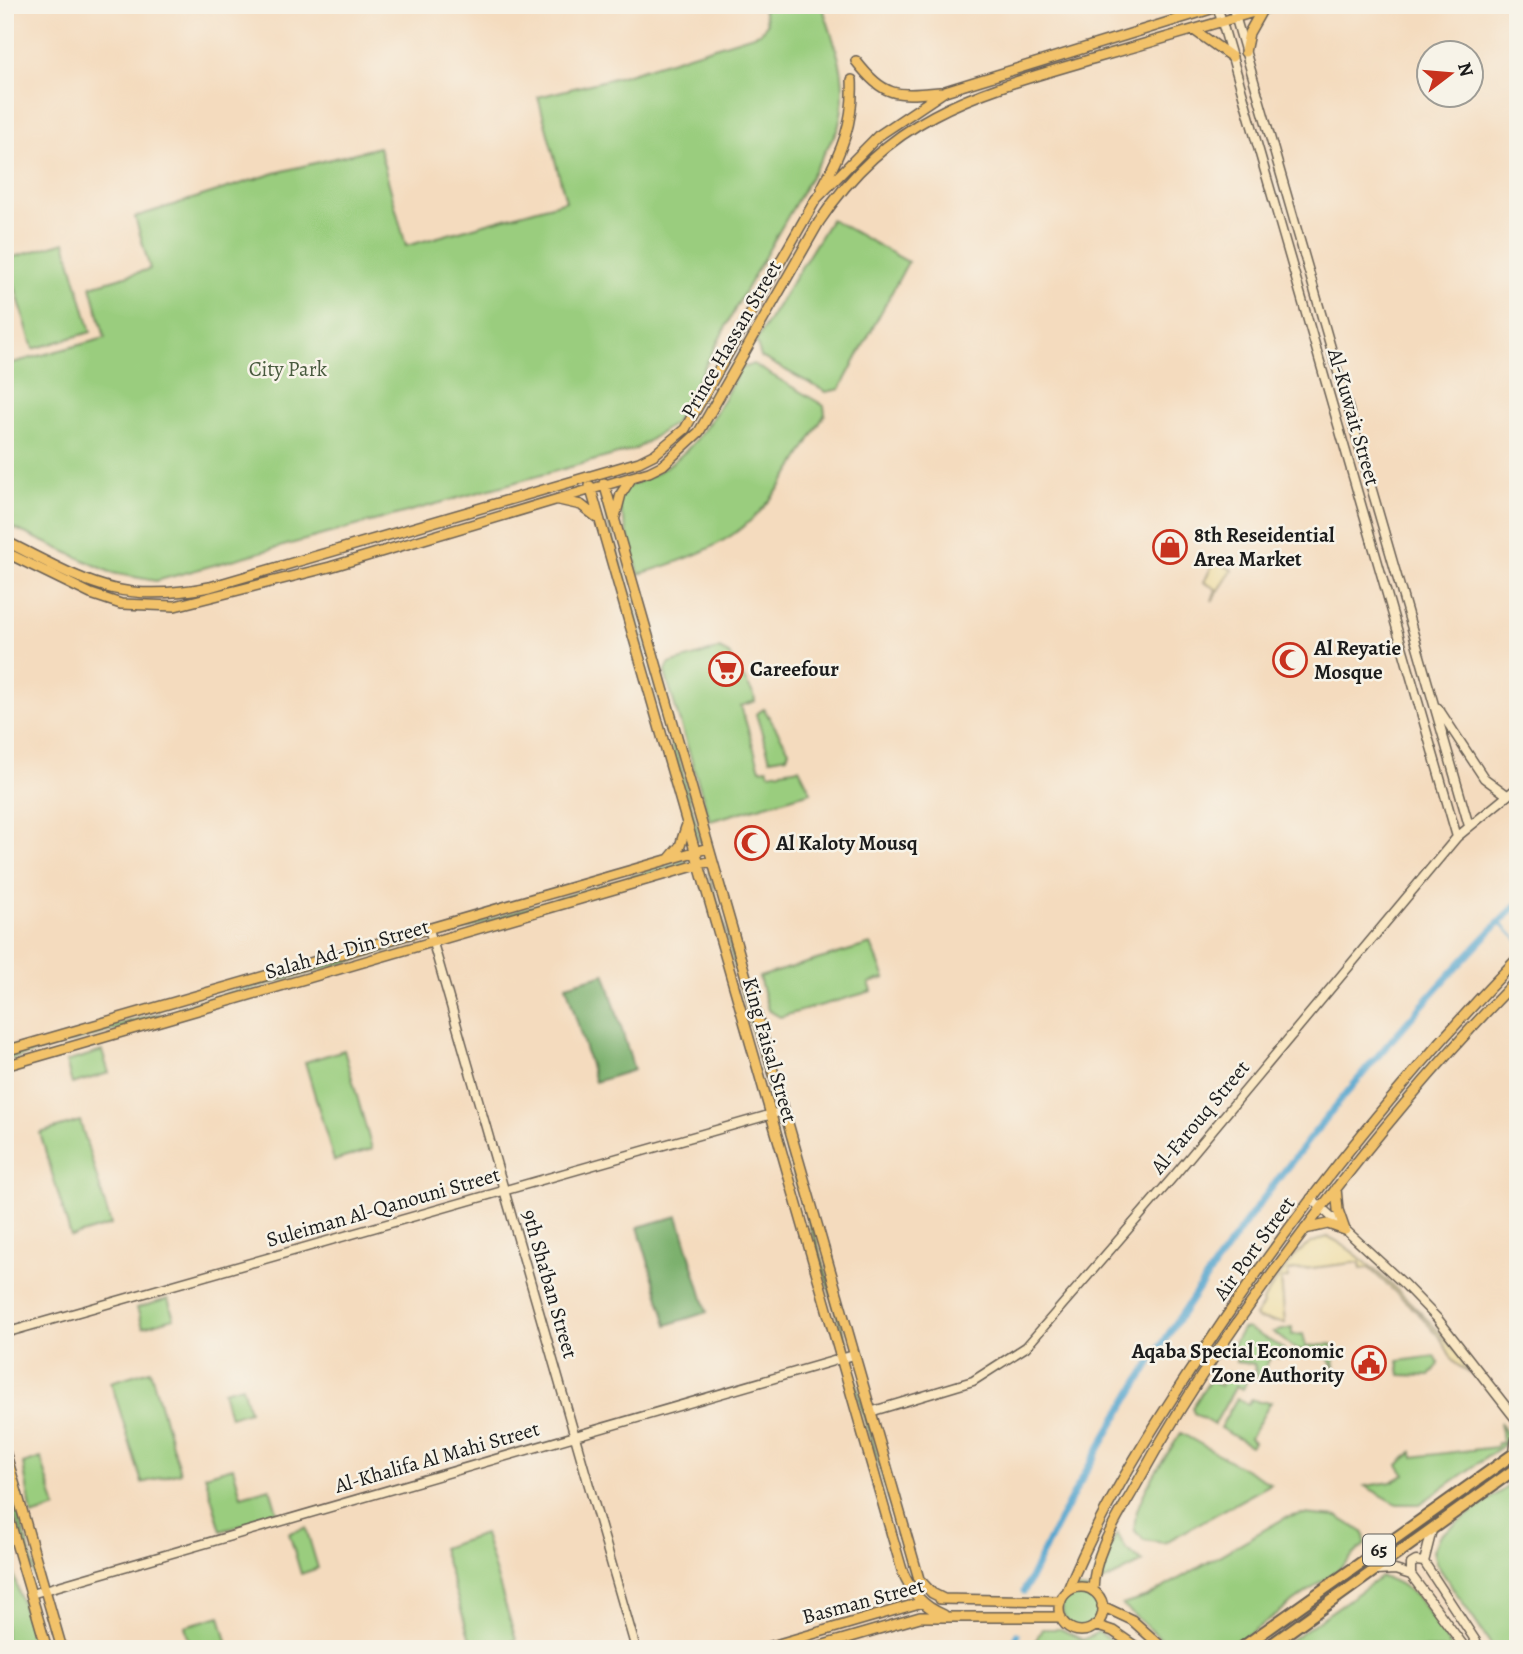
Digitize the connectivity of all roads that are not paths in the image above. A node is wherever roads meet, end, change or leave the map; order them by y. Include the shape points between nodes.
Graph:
1 (1202, 5) edge
2 (1232, 5) edge
3 (1278, 5) edge
4 (1220, 6) edge
5 (1262, 10) junction
6 (1190, 15) junction
7 (1235, 18) junction
8 (1222, 22) junction
9 (1194, 30) junction
10 (1245, 52) junction
11 (1232, 57) junction
12 (856, 61) dead end
13 (852, 80) dead end
14 (945, 91) junction
15 (816, 199) junction
16 (1332, 352) junction
17 (1319, 357) junction
18 (601, 473) junction
19 (632, 477) junction
20 (587, 478) junction
21 (605, 486) junction
22 (591, 490) junction
23 (558, 499) junction
24 (599, 519) junction
25 (615, 519) junction
26 (5, 541) edge
27 (5, 552) edge
28 (1430, 691) junction
29 (1518, 787) edge
30 (1507, 795) junction
31 (685, 819) junction
32 (1469, 826) junction
33 (1457, 837) junction
34 (708, 848) junction
35 (695, 852) junction
36 (668, 859) junction
37 (711, 860) junction
38 (698, 865) junction
39 (429, 929) junction
40 (432, 942) junction
41 (1518, 958) edge
42 (1518, 978) edge
43 (5, 1051) edge
44 (5, 1066) edge
45 (783, 1111) junction
46 (770, 1114) junction
47 (1336, 1187) junction
48 (505, 1190) junction
49 (1311, 1198) junction
50 (1322, 1207) junction
51 (1303, 1230) junction
52 (1345, 1230) junction
53 (5, 1333) edge
54 (854, 1354) junction
55 (840, 1359) junction
56 (870, 1412) junction
57 (1518, 1422) edge
58 (575, 1435) junction
59 (5, 1451) edge
60 (1516, 1452) edge
61 (1518, 1467) edge
62 (5, 1505) edge
63 (1432, 1530) junction
64 (1394, 1540) junction
65 (1402, 1552) junction
66 (1424, 1563) junction
67 (915, 1566) junction
68 (902, 1570) junction
69 (1376, 1570) junction
70 (1411, 1575) junction
71 (45, 1590) junction
72 (1093, 1591) junction
73 (1068, 1592) junction
74 (31, 1594) junction
75 (944, 1600) junction
76 (1061, 1601) junction
77 (921, 1602) junction
78 (1102, 1606) junction
79 (944, 1615) junction
80 (1061, 1617) junction
81 (1095, 1625) junction
82 (47, 1649) edge
83 (62, 1649) edge
84 (636, 1649) edge
85 (761, 1649) edge
86 (810, 1649) edge
87 (1139, 1649) edge
88 (1164, 1649) edge
89 (1240, 1649) edge
90 (1265, 1649) edge
91 (1466, 1649) edge
92 (1481, 1649) edge

1 - 6 main road
2 - 7 main road, Al-Kuwait Street
3 - 5 main road, Prince Hassan Street
4 - 6 main road, Prince Hassan Street
4 - 8 main road, Al-Kuwait Street
5 - 7 main road, Prince Hassan Street
5 - 10 main road
6 - 14 main road, Prince Hassan Street
7 - 8 main road, Prince Hassan Street
7 - 10 main road, Al-Kuwait Street
8 - 9 main road, Prince Hassan Street
8 - 11 main road, Al-Kuwait Street
9 - 11 main road
9 - 19 main road, Prince Hassan Street via 974,94 922,121 876,154 840,190 819,222 699,432 663,465
10 - 16 main road, Al-Kuwait Street
11 - 17 main road, Al-Kuwait Street
12 - 14 main road via 871,81 892,93
13 - 15 main road via 853,107 846,141
14 - 15 main road, Prince Hassan Street via 878,135
15 - 18 main road, Prince Hassan Street via 685,429 655,454
16 - 17 main road
16 - 28 main road, Al-Kuwait Street
17 - 33 main road, Al-Kuwait Street
18 - 20 main road, Prince Hassan Street
18 - 21 main road, King Faisal Street
19 - 21 main road, Prince Hassan Street
19 - 25 main road via 621,494
20 - 22 main road, King Faisal Street
20 - 26 main road, Prince Hassan Street via 210,587 163,594 113,590
21 - 22 main road, Prince Hassan Street
21 - 25 main road, King Faisal Street
22 - 23 main road, Prince Hassan Street
22 - 24 main road, King Faisal Street
23 - 24 main road via 581,505
23 - 27 main road, Prince Hassan Street via 175,606 121,604 90,594
24 - 31 main road, King Faisal Street
25 - 34 main road, King Faisal Street
28 - 30 main road via 1484,778
28 - 32 main road, Al-Kuwait Street
29 - 30 main road, Al-Farouq Street
30 - 32 main road, Al-Farouq Street
31 - 35 main road, King Faisal Street
31 - 36 main road via 684,837
32 - 33 main road, Al-Farouq Street
33 - 56 main road, Al-Farouq Street via 1031,1342 973,1381
34 - 35 main road, Salah Ad-Din Street
34 - 37 main road, King Faisal Street
35 - 36 main road, Salah Ad-Din Street
35 - 38 main road, King Faisal Street
36 - 39 main road, Salah Ad-Din Street
37 - 38 main road, Salah Ad-Din Street
37 - 45 main road, King Faisal Street
38 - 40 main road, Salah Ad-Din Street
38 - 46 main road, King Faisal Street
39 - 40 main road, 9th Sha'ban Street
39 - 43 main road, Salah Ad-Din Street
40 - 44 main road, Salah Ad-Din Street
40 - 48 main road, 9th Sha'ban Street
41 - 49 main road, Air Port Street via 1429,1055
42 - 47 main road, Air Port Street via 1416,1087
45 - 46 main road, Suleiman Al-Qanouni Street
45 - 54 main road, King Faisal Street
46 - 48 main road, Suleiman Al-Qanouni Street
46 - 55 main road, King Faisal Street
47 - 50 main road, Air Port Street
47 - 52 main road
48 - 53 main road, Suleiman Al-Qanouni Street
48 - 58 main road, 9th Sha'ban Street
49 - 50 main road
49 - 73 main road, Air Port Street via 1161,1415 1092,1537
50 - 51 main road, Air Port Street
50 - 52 main road
51 - 52 main road via 1328,1224
51 - 72 main road, Air Port Street via 1241,1314 1151,1457 1097,1557
52 - 57 main road via 1437,1318
54 - 55 main road, Al-Khalifa Al Mahi Street
54 - 56 main road, King Faisal Street
55 - 58 main road, Al-Khalifa Al Mahi Street
55 - 68 main road, King Faisal Street
56 - 67 main road, King Faisal Street
57 - 60 main road
58 - 71 main road, Al-Khalifa Al Mahi Street
58 - 84 main road, 9th Sha'ban Street
59 - 71 main road
60 - 64 highway, 65
61 - 63 highway, 65
62 - 74 main road
63 - 65 highway, 65
63 - 66 main road
64 - 65 highway
64 - 89 highway, 65
65 - 69 highway, 65
66 - 70 main road via 1411,1564
66 - 92 main road
67 - 68 main road
67 - 75 main road, King Faisal Street via 923,1586
68 - 77 main road, King Faisal Street
69 - 70 main road
69 - 90 highway, 65
70 - 91 main road
71 - 74 main road, Al-Khalifa Al Mahi Street
71 - 83 main road
72 - 73 main road via 1080,1587
72 - 78 main road
73 - 76 main road
74 - 82 main road
75 - 76 main road, Basman Street
75 - 77 main road, Basman Street
76 - 80 main road
77 - 79 main road, King Faisal Street
77 - 85 main road, Basman Street
78 - 81 main road
78 - 88 main road via 1132,1620
79 - 80 main road, Basman Street
79 - 86 main road, Basman Street via 920,1617
80 - 81 main road via 1074,1629
81 - 87 main road

